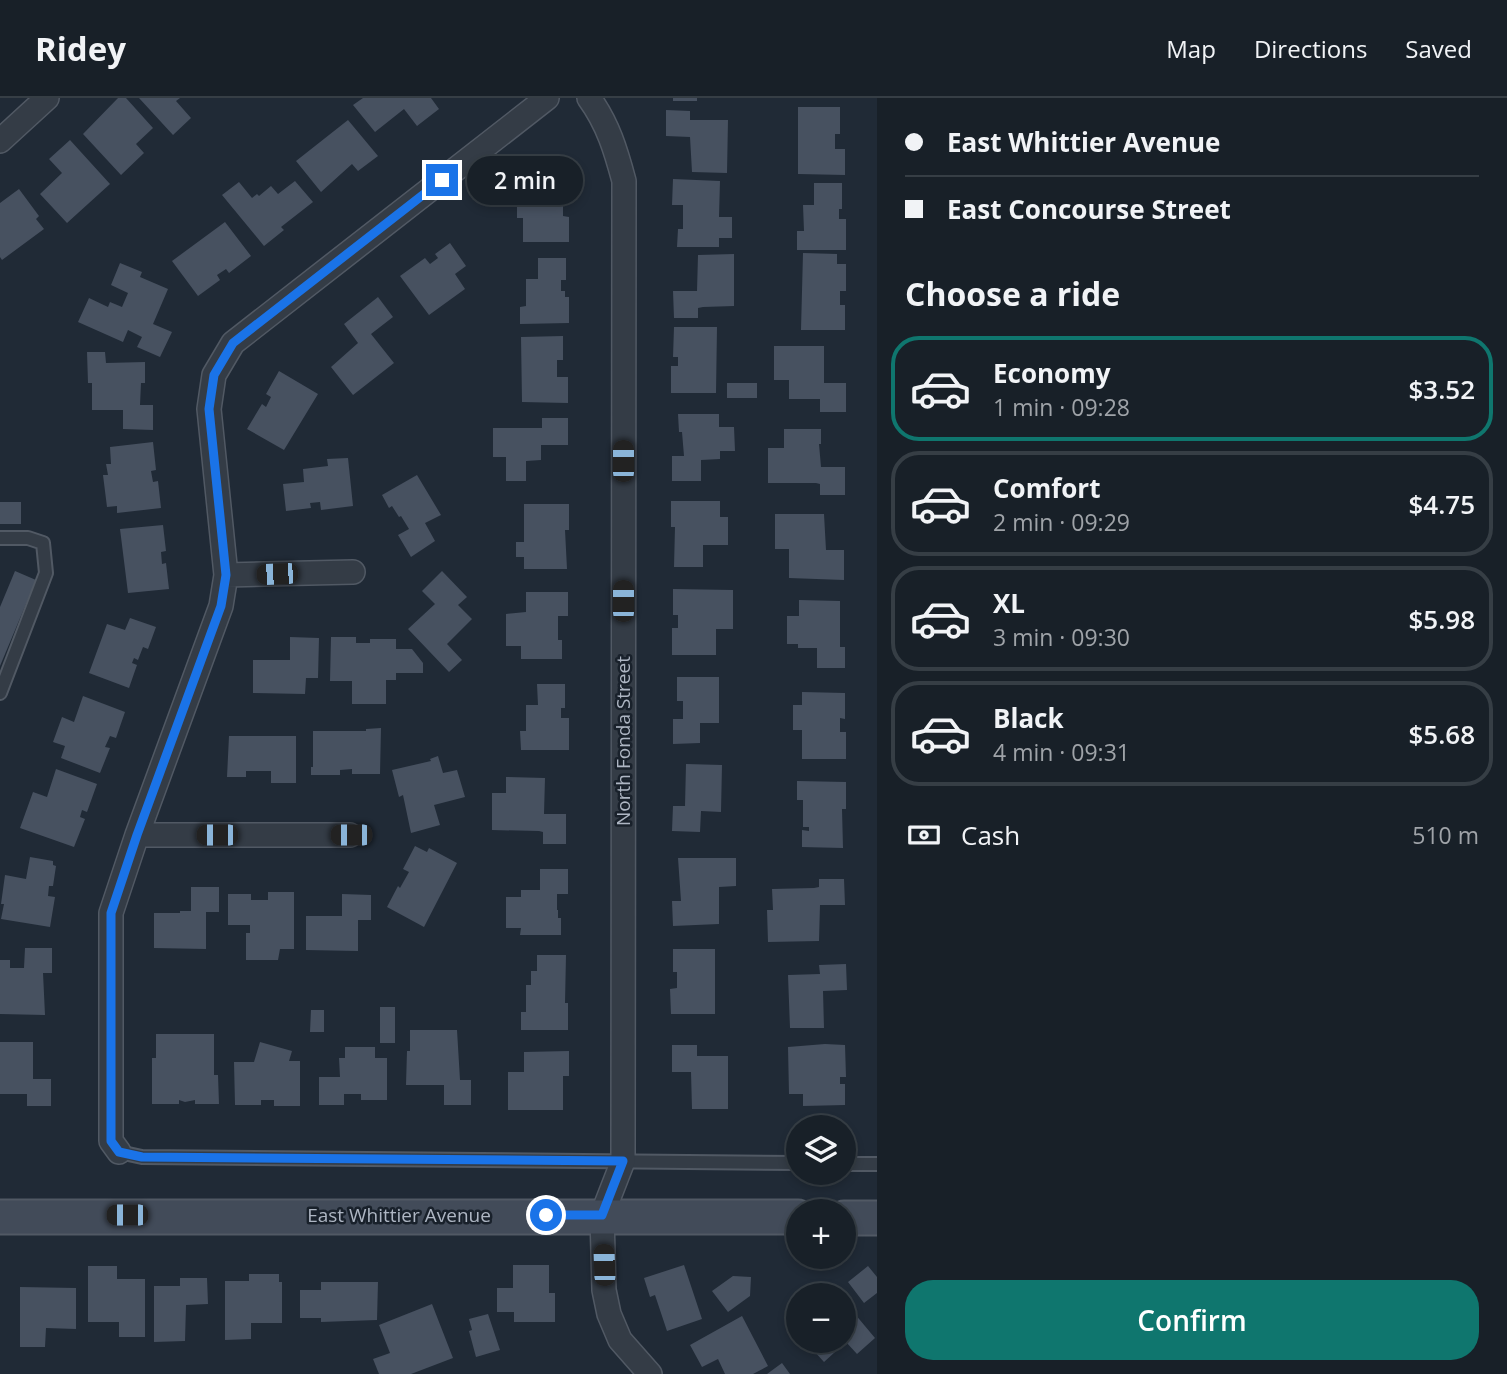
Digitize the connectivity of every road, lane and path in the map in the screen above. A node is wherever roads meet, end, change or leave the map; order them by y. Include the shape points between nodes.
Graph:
1 (47, 98) edge
2 (547, 98) edge
3 (589, 98) edge
4 (0, 141) edge
5 (0, 538) edge
6 (353, 572) dead end
7 (226, 575) junction
8 (0, 693) edge
9 (137, 835) junction
10 (351, 835) dead end
11 (119, 1152) joint
12 (623, 1161) junction
13 (786, 1163) edge
14 (856, 1164) edge
15 (877, 1164) edge
16 (602, 1215) junction
17 (0, 1217) edge
18 (786, 1217) edge
19 (856, 1217) edge
20 (877, 1218) edge
21 (650, 1374) edge

1 - 4 street
2 - 7 street via 233,343 214,375 209,409
3 - 12 street, North Fonda Street via 603,118 624,181
5 - 8 lane via 43,543 46,573
6 - 7 street
7 - 9 street via 221,606
9 - 10 street
9 - 11 street via 111,913 111,1141
11 - 12 lane via 142,1157
12 - 13 lane
12 - 16 street, North Fonda Street
14 - 15 lane
16 - 17 street, East Whittier Avenue
16 - 18 street, East Whittier Avenue
16 - 21 street, North Fonda Street via 609,1314 620,1340
19 - 20 street

